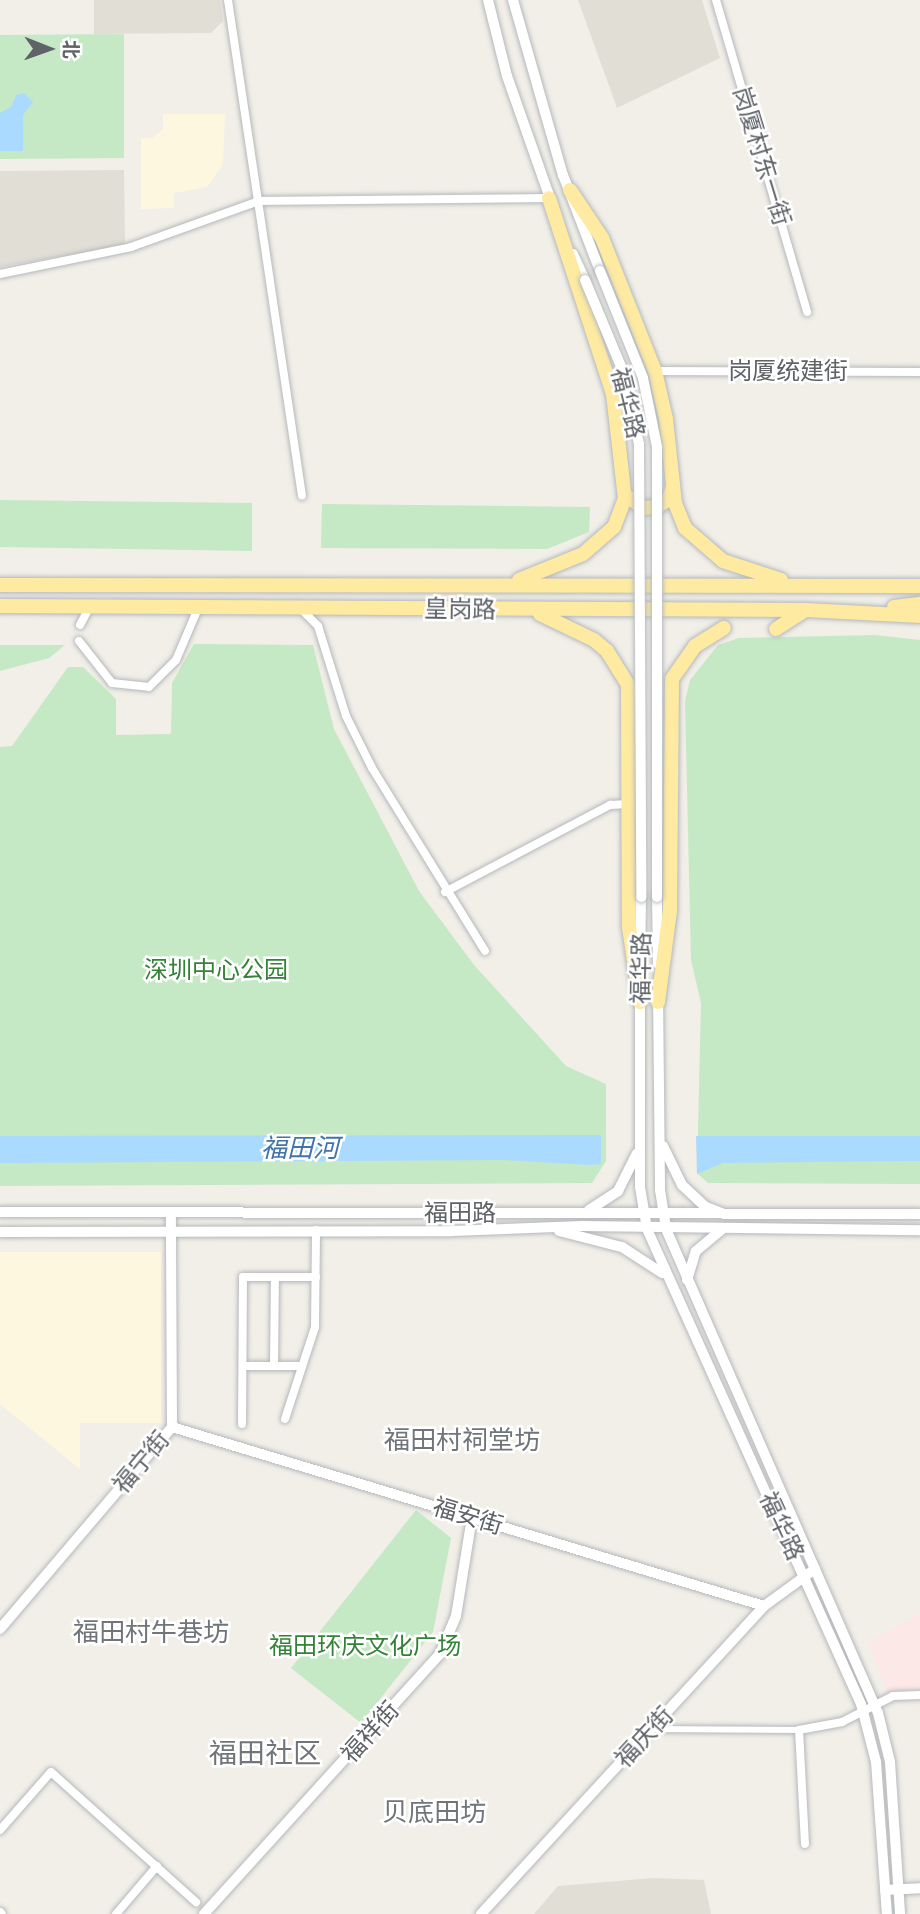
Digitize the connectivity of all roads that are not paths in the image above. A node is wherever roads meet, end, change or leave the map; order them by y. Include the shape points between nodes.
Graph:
1 (228, 0) edge
2 (488, 0) edge
3 (513, 0) edge
4 (716, 0) edge
5 (570, 190) junction
6 (549, 198) junction
7 (259, 201) junction
8 (0, 274) edge
9 (807, 312) dead end
10 (655, 370) junction
11 (920, 372) edge
12 (674, 485) junction
13 (625, 487) junction
14 (302, 496) dead end
15 (508, 584) junction
16 (0, 585) edge
17 (799, 585) junction
18 (920, 586) edge
19 (920, 604) edge
20 (199, 605) junction
21 (293, 605) junction
22 (0, 606) edge
23 (525, 610) junction
24 (806, 610) junction
25 (872, 611) junction
26 (920, 616) edge
27 (724, 628) dead end
28 (776, 629) dead end
29 (79, 641) dead end
30 (629, 702) junction
31 (672, 706) junction
32 (629, 804) junction
33 (445, 892) junction
34 (485, 951) dead end
35 (640, 1002) junction
36 (658, 1002) junction
37 (659, 1132) junction
38 (640, 1144) junction
39 (586, 1211) junction
40 (0, 1212) edge
41 (170, 1212) junction
42 (644, 1214) junction
43 (920, 1214) edge
44 (663, 1215) junction
45 (737, 1217) junction
46 (171, 1229) junction
47 (550, 1229) junction
48 (647, 1229) junction
49 (666, 1229) junction
50 (316, 1230) junction
51 (725, 1230) junction
52 (920, 1230) edge
53 (0, 1231) edge
54 (275, 1277) junction
55 (316, 1277) junction
56 (671, 1284) junction
57 (688, 1287) junction
58 (243, 1366) junction
59 (274, 1366) junction
60 (302, 1366) junction
61 (285, 1419) dead end
62 (242, 1424) dead end
63 (172, 1427) junction
64 (472, 1517) junction
65 (810, 1572) junction
66 (764, 1606) junction
67 (0, 1629) edge
68 (920, 1695) edge
69 (875, 1706) junction
70 (864, 1712) junction
71 (651, 1729) junction
72 (799, 1730) junction
73 (0, 1830) edge
74 (804, 1844) dead end
75 (157, 1866) junction
76 (920, 1888) edge
77 (898, 1889) junction
78 (885, 1890) junction
79 (196, 1902) dead end
80 (116, 1914) edge
81 (204, 1914) edge
82 (481, 1914) edge
83 (887, 1914) edge
84 (900, 1914) edge

1 - 7 street
2 - 6 main road, 福华路 via 507,76
3 - 5 main road, 福华路
4 - 9 street, 岗厦村东一街
5 - 10 highway via 602,238
5 - 36 main road, 福华路, bridge via 643,378 657,447
6 - 7 street
6 - 13 highway via 613,394
6 - 35 main road, 福华路, bridge via 622,369 639,444
7 - 8 street via 131,247
7 - 14 street
10 - 11 street, 岗厦统建街
10 - 12 highway
12 - 13 highway via 669,499 650,509 636,505
12 - 17 highway via 678,515 702,547 737,567
13 - 15 highway via 622,512 602,540 557,567
15 - 16 highway, 皇岗路
15 - 17 highway, 皇岗路
17 - 18 highway, 皇岗路
19 - 25 highway
20 - 21 highway, 皇岗路
20 - 22 highway, 皇岗路
20 - 29 street via 176,660 149,687 112,683
21 - 23 highway, 皇岗路
21 - 33 street via 318,626 346,716
23 - 24 highway, 皇岗路
23 - 30 highway via 571,627 607,651 628,685
24 - 25 highway, 皇岗路
24 - 28 highway
25 - 26 highway, 皇岗路
27 - 31 highway via 704,638 677,668
30 - 31 highway via 639,692 653,689 666,694
30 - 32 highway
31 - 36 highway via 670,911
32 - 33 street via 610,805
32 - 35 highway via 629,927
33 - 34 street
35 - 38 main road, 福华路
36 - 37 main road, 福华路
37 - 44 main road, 福华路
37 - 45 main road via 673,1171 687,1192 706,1207
38 - 39 main road via 618,1191
38 - 42 main road, 福华路
39 - 41 main road, 福田路
39 - 42 main road, 福田路
40 - 41 main road, 福田路
41 - 46 street, 福宁街
42 - 44 main road, 福田路
42 - 48 main road, 福华路
43 - 45 main road, 福田路
44 - 45 main road, 福田路
44 - 49 main road, 福华路
46 - 50 main road, 福田路
46 - 53 main road, 福田路
46 - 63 street, 福宁街
47 - 48 main road, 福田路
47 - 50 main road, 福田路
47 - 56 main road via 632,1251 658,1268
48 - 49 main road, 福田路
48 - 56 main road, 福华路
49 - 51 main road, 福田路
49 - 57 main road, 福华路
50 - 55 street
51 - 52 main road, 福田路
51 - 57 main road via 709,1236 696,1251 688,1270
54 - 55 street
54 - 58 street via 243,1277
54 - 59 street
55 - 60 street via 315,1327
56 - 65 main road, 福华路
57 - 65 main road, 福华路
58 - 59 street
58 - 62 street
59 - 60 street
60 - 61 street
63 - 64 street, 福安街
63 - 67 street, 福宁街
64 - 66 street, 福安街
64 - 81 street, 福祥街 via 456,1616 440,1654
65 - 66 street, 福庆街
65 - 69 main road, 福华路
65 - 70 main road, 福华路
66 - 71 street, 福庆街
68 - 69 street via 893,1696
69 - 70 street
69 - 77 main road, 福华路 via 890,1762
70 - 72 street via 832,1725
70 - 78 main road, 福华路 via 876,1762
71 - 72 street
71 - 82 street, 福庆街
72 - 74 street
73 - 75 street via 51,1772
75 - 79 street
75 - 80 street
76 - 77 street
77 - 78 street
77 - 84 main road, 福华路
78 - 83 main road, 福华路

